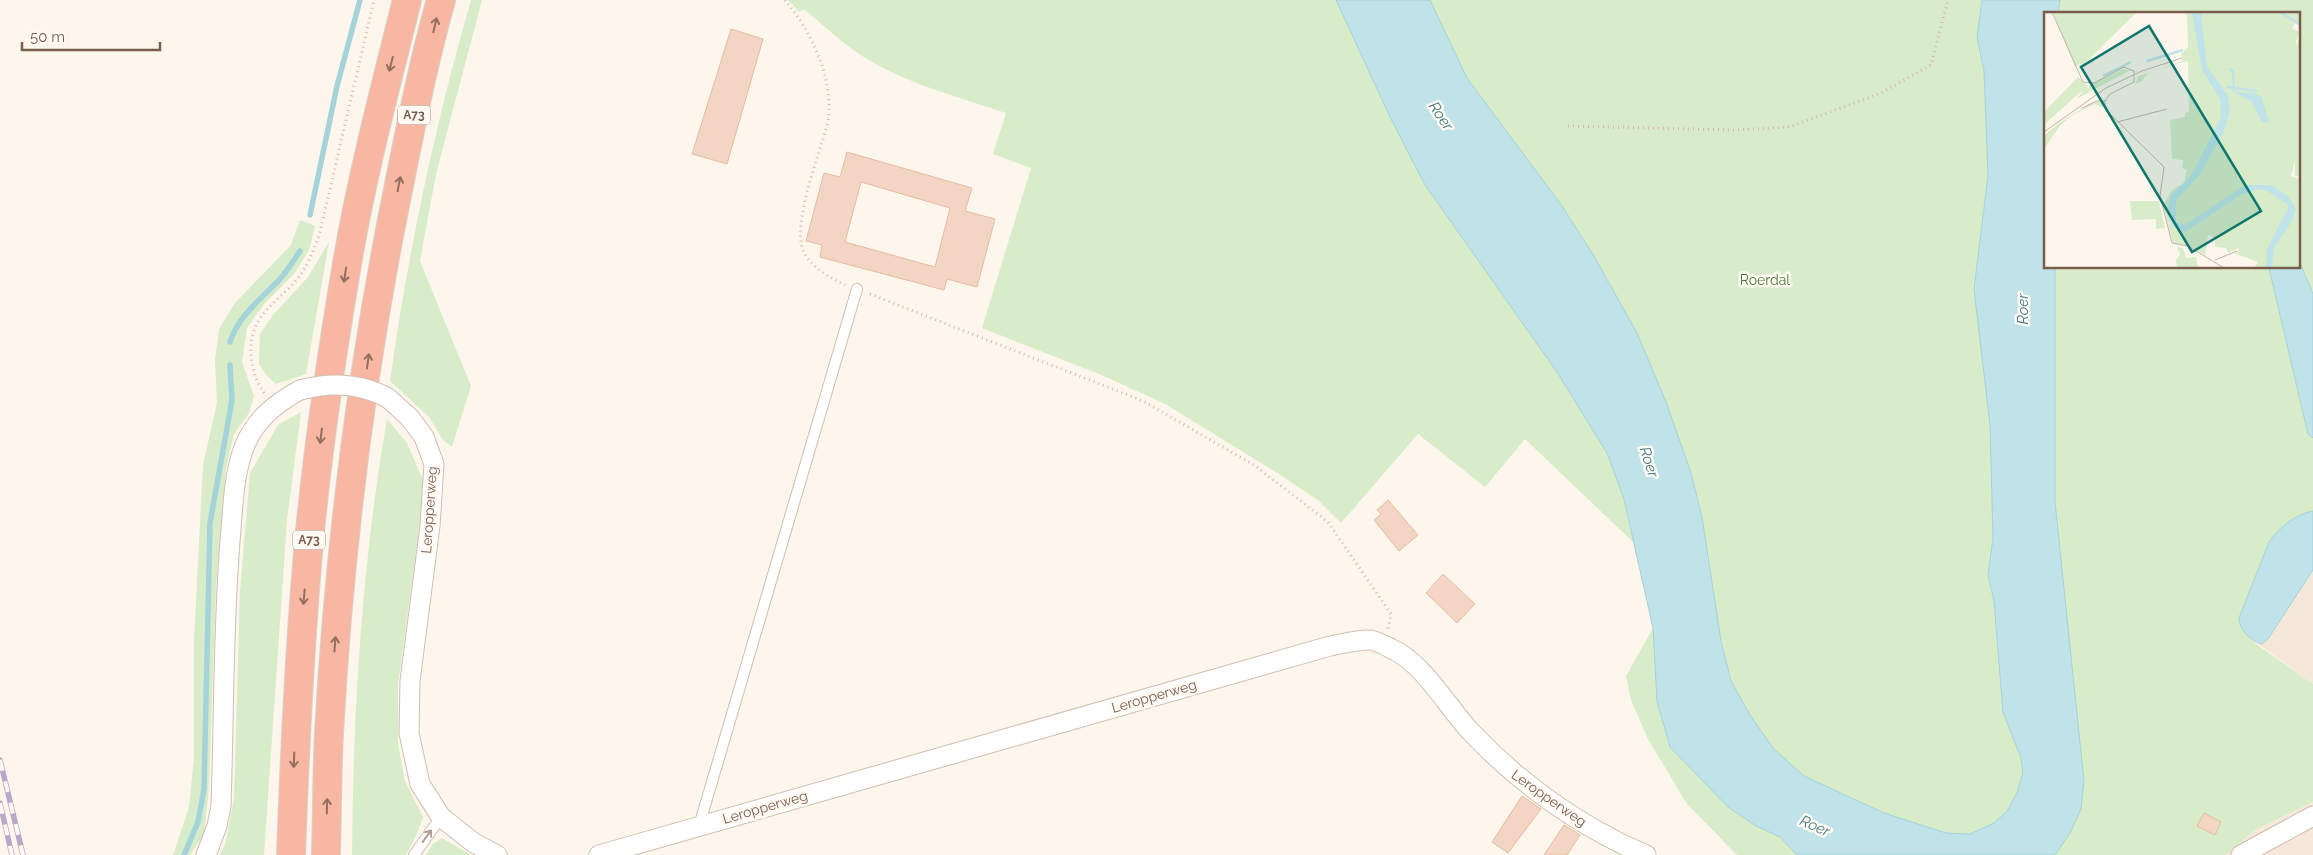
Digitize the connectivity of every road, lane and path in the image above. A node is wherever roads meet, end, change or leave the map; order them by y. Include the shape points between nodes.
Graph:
1 (374, 0) edge
2 (407, 0) edge
3 (441, 0) edge
4 (785, 0) edge
5 (1948, 0) edge
6 (1568, 126) dead end
7 (856, 289) junction
8 (267, 397) dead end
9 (1385, 646) junction
10 (2313, 816) edge
11 (441, 817) junction
12 (699, 826) junction
13 (206, 855) edge
14 (291, 855) edge
15 (326, 855) edge
16 (414, 855) edge
17 (497, 855) edge
18 (599, 855) edge
19 (1646, 855) edge
20 (2241, 855) edge

1 - 8 path via 319,236 299,277 261,318 253,334 250,348 252,367
2 -> 14 highway, A73 via 352,237 324,409 303,612
15 -> 3 highway, A73 via 336,630 351,479 390,232
4 - 7 path via 818,52 827,89 829,116 799,226 804,254 821,272
5 - 6 path via 1931,65 1879,94 1789,127 1735,130
7 - 9 path via 1143,401 1254,465 1328,522 1391,614
7 - 12 lane
9 - 12 street, Leropperweg via 1371,640 1330,646
9 - 19 street, Leropperweg via 1412,662 1469,730 1508,769 1564,811 1615,842
10 - 20 street
11 - 13 street, Leropperweg, bridge via 420,784 409,734 410,681 430,526 434,464 424,437 410,418 388,398 354,386 320,385 300,390 274,406 252,431 240,456 228,576 221,806
16 -> 11 lane
11 - 17 street, Leropperweg via 474,843
12 - 18 street, Leropperweg

